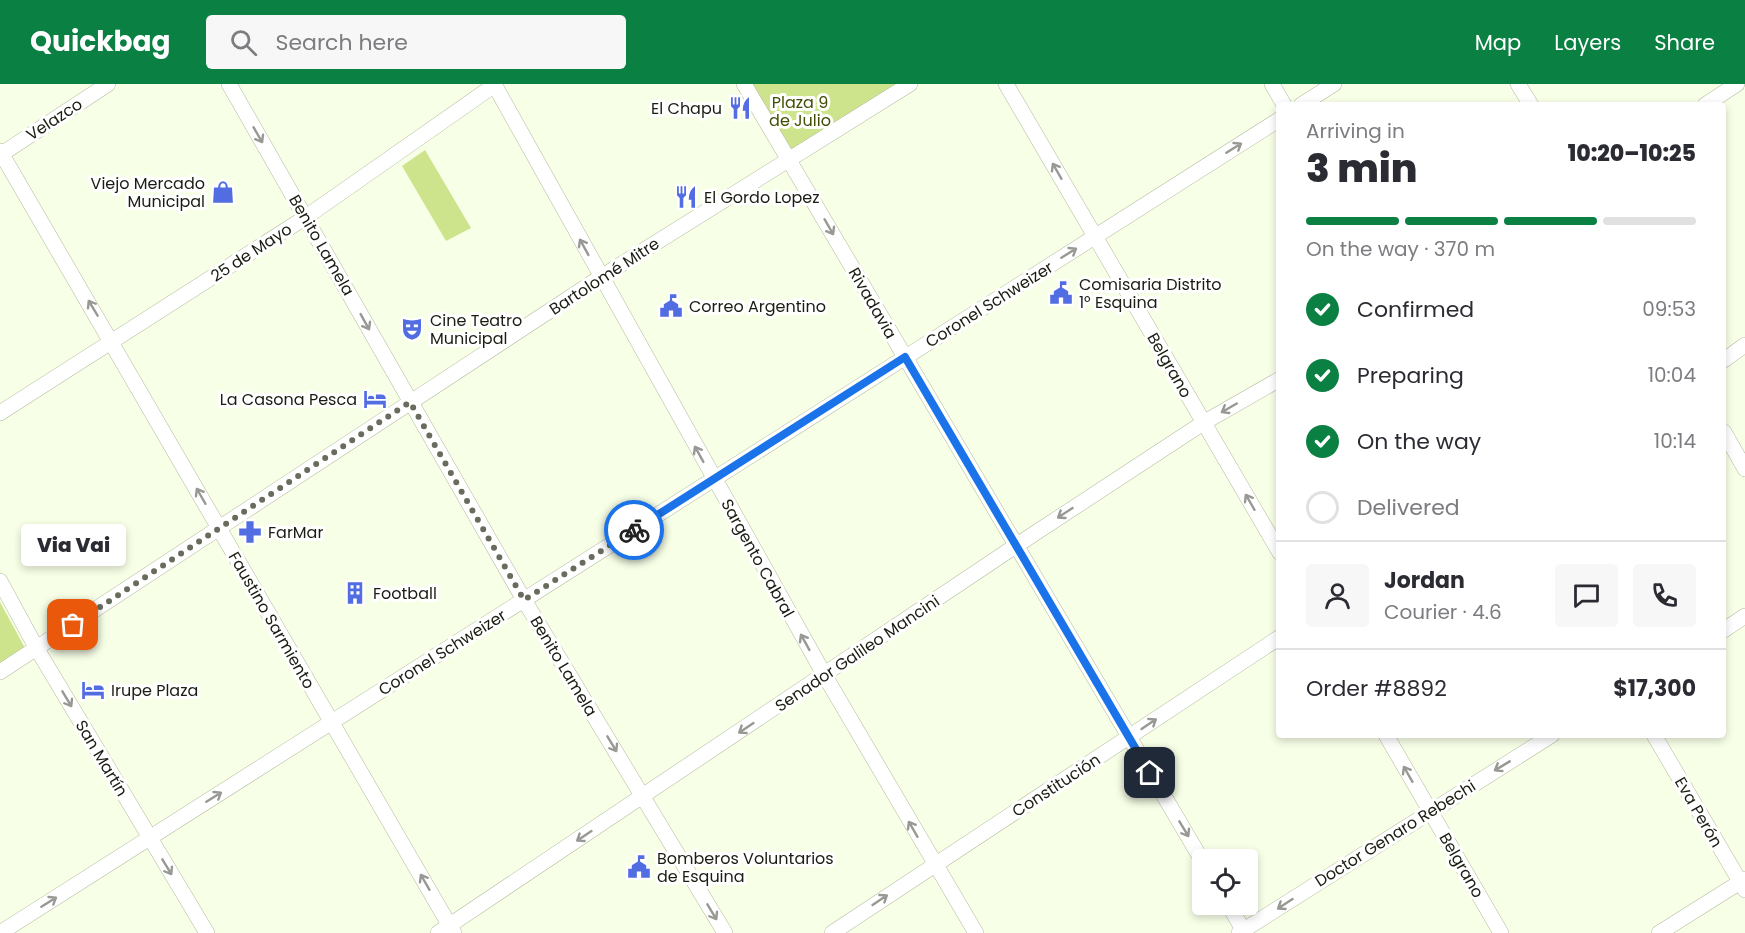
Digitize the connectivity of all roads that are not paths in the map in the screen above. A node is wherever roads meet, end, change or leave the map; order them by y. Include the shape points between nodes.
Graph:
1 (108, 84) edge
2 (229, 84) edge
3 (495, 84) edge
4 (744, 84) edge
5 (910, 84) edge
6 (1006, 84) edge
7 (1272, 84) edge
8 (1335, 84) edge
9 (1518, 84) edge
10 (1737, 84) edge
11 (1282, 102) edge
12 (1307, 102) edge
13 (1529, 102) edge
14 (1710, 102) edge
15 (1276, 122) edge
16 (1, 153) edge
17 (788, 159) junction
18 (306, 217) junction
19 (1095, 236) junction
20 (601, 277) junction
21 (112, 341) junction
22 (1745, 345) edge
23 (905, 357) junction
24 (1726, 359) edge
25 (1276, 381) edge
26 (410, 402) junction
27 (0, 412) edge
28 (1203, 423) junction
29 (1726, 436) edge
30 (1745, 469) edge
31 (713, 479) junction
32 (219, 528) junction
33 (1017, 545) junction
34 (1276, 546) edge
35 (0, 581) edge
36 (524, 600) junction
37 (1745, 616) edge
38 (1726, 629) edge
39 (1276, 640) edge
40 (37, 649) junction
41 (0, 672) edge
42 (825, 676) junction
43 (332, 722) junction
44 (1129, 737) junction
45 (1388, 738) edge
46 (1547, 738) edge
47 (1656, 738) edge
48 (644, 797) junction
49 (1430, 810) junction
50 (150, 838) junction
51 (1195, 849) edge
52 (934, 864) junction
53 (1743, 884) edge
54 (1234, 915) edge
55 (447, 930) edge
56 (1242, 932) edge
57 (0, 933) edge
58 (207, 933) edge
59 (725, 933) edge
60 (832, 933) edge
61 (976, 933) edge
62 (1501, 933) edge
63 (1659, 933) edge

1 - 16 street, Velazco
2 -> 18 street, Benito Lamela
3 - 18 street, 25 de Mayo
20 -> 3 street, Sargento Cabral
4 - 17 street, Rivadavia
5 - 17 street, Bartolomé Mitre
19 -> 6 street, Belgrano
7 - 11 street
8 - 12 street
9 - 13 street
10 - 14 street
19 -> 15 street, Coronel Schweizer
21 -> 16 street, Faustino Sarmiento
17 - 20 street, Bartolomé Mitre
17 -> 23 street, Rivadavia
18 - 21 street, 25 de Mayo
18 -> 26 street, Benito Lamela
23 -> 19 street, Coronel Schweizer
19 - 28 street, Belgrano
20 - 26 street, Bartolomé Mitre
31 -> 20 street, Sargento Cabral
21 - 27 street, 25 de Mayo
32 -> 21 street, Faustino Sarmiento
22 - 24 street
23 - 31 street, Coronel Schweizer
23 - 33 street, Rivadavia
25 -> 28 street, Senador Galileo Mancini
26 - 32 street, Bartolomé Mitre
26 - 36 street, Benito Lamela
28 -> 33 street, Senador Galileo Mancini
34 -> 28 street, Belgrano
29 - 30 street
31 - 36 street, Coronel Schweizer
42 -> 31 street, Sargento Cabral
32 - 40 street, Bartolomé Mitre
32 - 43 street, Faustino Sarmiento
33 - 42 street, Senador Galileo Mancini
33 - 44 street, Rivadavia
35 - 40 street, San Martín
36 - 43 street, Coronel Schweizer
36 -> 48 street, Benito Lamela
37 - 38 street
44 -> 39 street, Constitución
40 - 41 street, Bartolomé Mitre
40 -> 50 street, San Martín
42 -> 48 street, Senador Galileo Mancini
52 -> 42 street, Sargento Cabral
50 -> 43 street, Coronel Schweizer
55 -> 43 street, Faustino Sarmiento
44 -> 51 street, Rivadavia
44 - 52 street, Constitución
49 -> 45 street, Belgrano
46 -> 49 street, Doctor Genaro Rebechi
47 - 53 street, Eva Perón
48 -> 55 street, Senador Galileo Mancini
48 -> 59 street, Benito Lamela
49 -> 56 street, Doctor Genaro Rebechi
49 - 62 street, Belgrano
57 -> 50 street, Coronel Schweizer
50 -> 58 street, San Martín
60 -> 52 street, Constitución
52 - 61 street, Sargento Cabral
53 - 63 street
54 - 56 street

